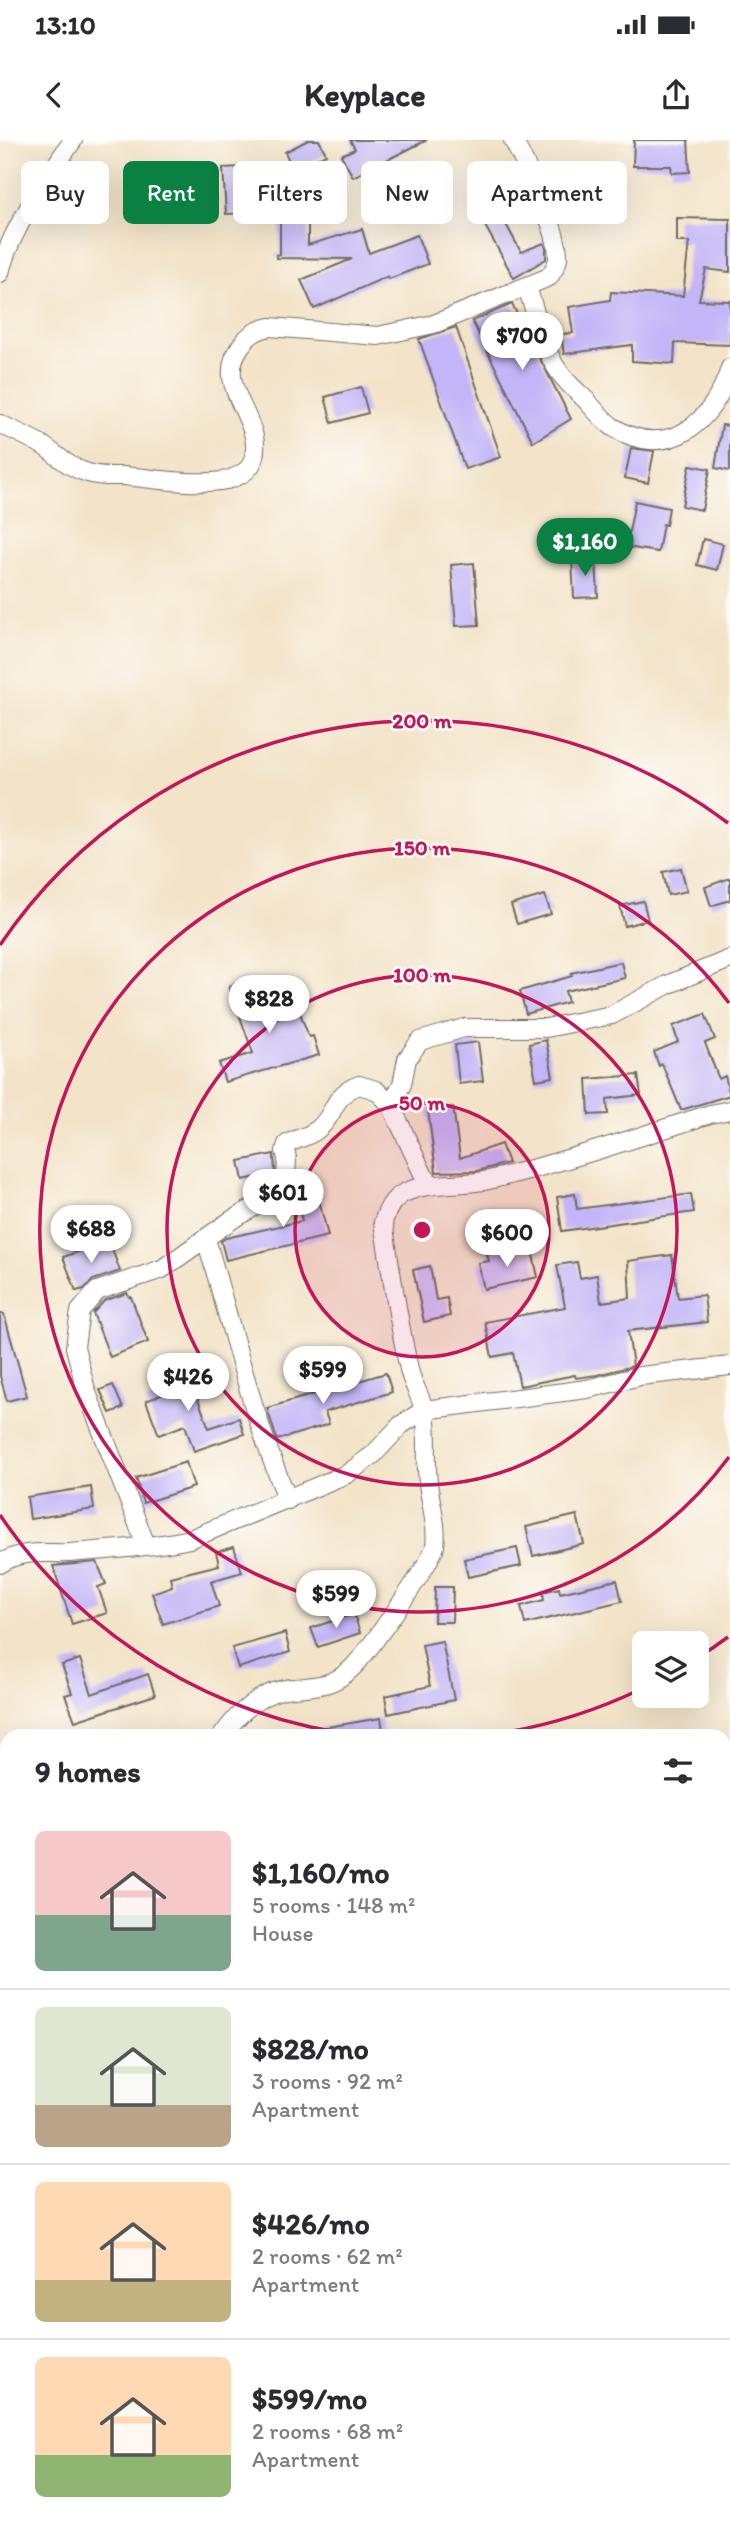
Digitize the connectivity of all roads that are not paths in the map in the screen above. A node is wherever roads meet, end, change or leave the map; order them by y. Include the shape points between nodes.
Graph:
1 (73, 140) edge
2 (513, 140) edge
3 (0, 273) edge
4 (527, 287) junction
5 (730, 368) edge
6 (0, 424) edge
7 (730, 958) edge
8 (391, 1105) junction
9 (730, 1110) edge
10 (433, 1185) junction
11 (206, 1239) junction
12 (730, 1366) edge
13 (425, 1410) junction
14 (288, 1500) junction
15 (146, 1545) junction
16 (0, 1564) edge
17 (228, 1729) edge

1 - 3 street via 46,179
2 - 4 street via 556,240 559,261 549,277
4 - 5 street via 553,363 612,426 638,439 655,442 689,429 724,389
4 - 6 street via 434,324 378,336 258,329 232,358 231,372 255,439 254,453 251,465 241,475 225,480 89,474
7 - 8 street via 612,1015 546,1028 464,1028 420,1041 407,1059
8 - 10 street via 424,1176
8 - 11 street via 376,1090 359,1085 341,1094 316,1131 287,1144 286,1180 279,1192
9 - 10 street via 554,1164 482,1181
10 - 13 street via 405,1193 389,1204 383,1222 405,1353
11 - 14 street via 254,1409
11 - 15 street via 162,1269 97,1291 80,1311 75,1347 86,1390
12 - 13 street
13 - 14 street via 401,1425 347,1474
13 - 17 street via 435,1522 435,1546 426,1566 354,1667 334,1683 266,1695 246,1707
14 - 15 street via 190,1539
15 - 16 street via 27,1553

